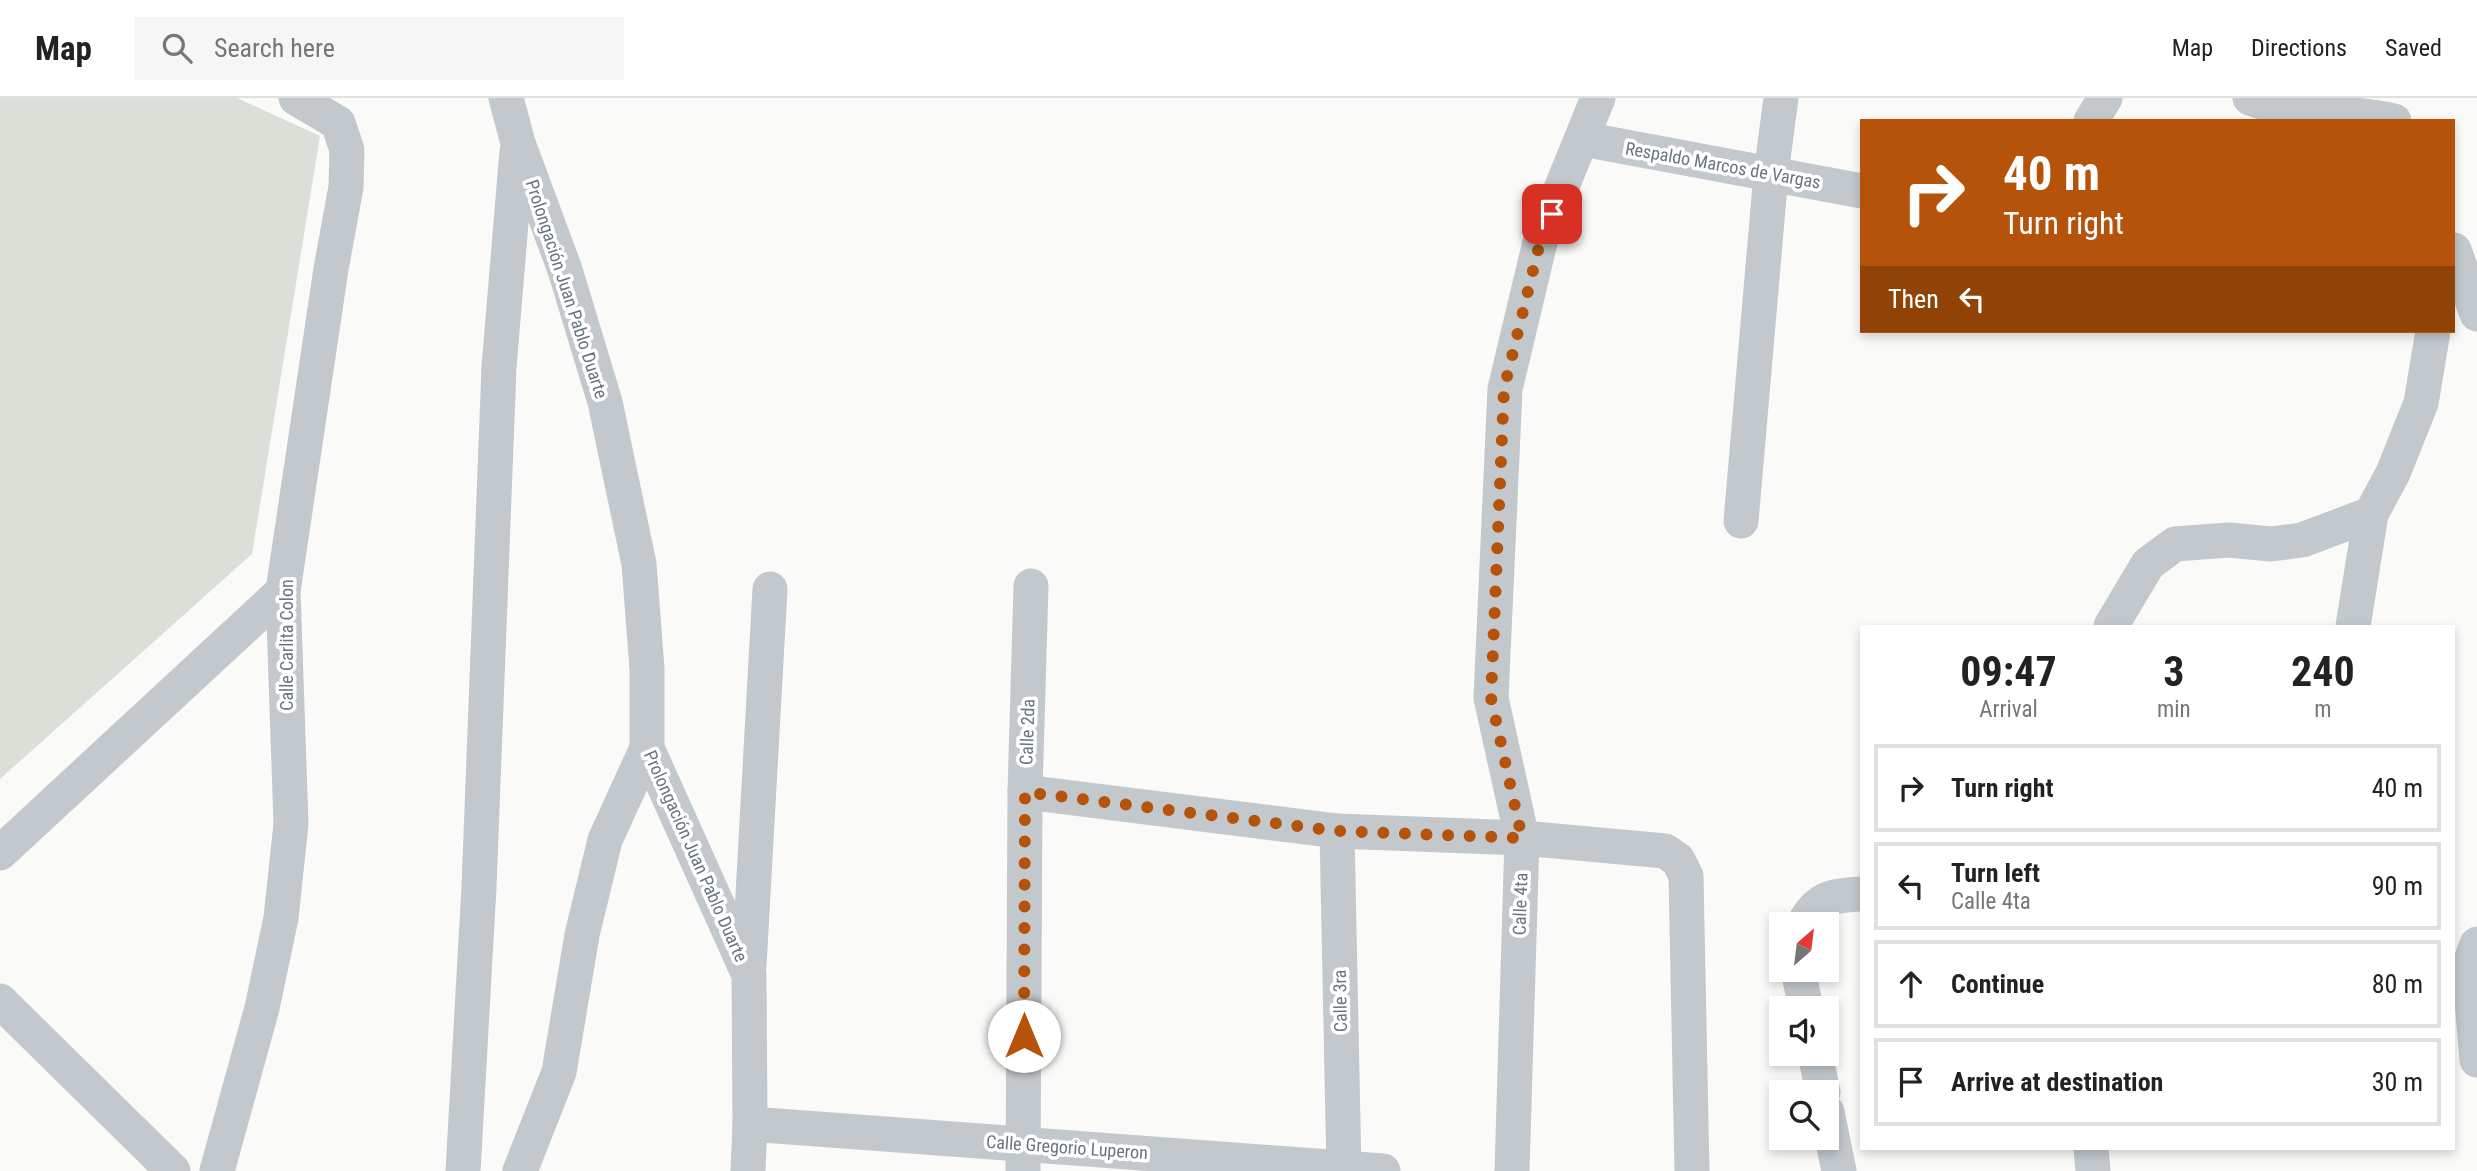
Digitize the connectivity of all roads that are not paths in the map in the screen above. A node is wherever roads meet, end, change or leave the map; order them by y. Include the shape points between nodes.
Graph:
1 (296, 98) edge
2 (506, 98) edge
3 (1598, 98) edge
4 (1781, 98) edge
5 (2105, 98) edge
6 (2250, 98) edge
7 (2387, 98) edge
8 (2092, 119) edge
9 (2385, 119) edge
10 (2399, 119) edge
11 (1583, 139) junction
12 (518, 143) junction
13 (1772, 174) junction
14 (1860, 191) edge
15 (2455, 253) edge
16 (2477, 314) edge
17 (2433, 333) edge
18 (2371, 514) junction
19 (1741, 521) dead end
20 (1031, 586) dead end
21 (770, 589) dead end
22 (283, 591) junction
23 (2112, 625) edge
24 (2353, 625) edge
25 (647, 748) junction
26 (1025, 792) junction
27 (1337, 831) junction
28 (1522, 838) junction
29 (0, 853) edge
30 (1860, 894) edge
31 (1810, 912) edge
32 (2477, 944) edge
33 (748, 975) junction
34 (0, 1001) edge
35 (2477, 1060) edge
36 (750, 1124) junction
37 (1835, 1150) edge
38 (2091, 1150) edge
39 (1023, 1157) edge
40 (1344, 1169) edge
41 (173, 1171) edge
42 (217, 1171) edge
43 (463, 1171) edge
44 (520, 1171) edge
45 (748, 1171) edge
46 (1383, 1171) edge
47 (1512, 1171) edge
48 (1692, 1171) edge
49 (1839, 1171) edge
50 (2092, 1171) edge

1 - 22 street, Calle Carlita Colon via 338,123 346,150 346,187
2 - 12 street, Prolongación Juan Pablo Duarte
3 - 11 street, Calle 4ta
4 - 13 street
5 - 8 street
6 - 9 street
7 - 10 street
11 - 13 street, Respaldo Marcos de Vargas
11 - 28 street, Calle 4ta via 1541,238 1504,389 1491,698
12 - 25 street, Prolongación Juan Pablo Duarte via 565,270 605,402 639,564
12 - 43 street via 499,367
13 - 14 street, Respaldo Marcos de Vargas
13 - 19 street
15 - 16 street
17 - 18 street via 2421,403
18 - 23 street via 2302,541 2175,544 2148,564
18 - 24 street
20 - 26 street, Calle 2da
21 - 33 street
22 - 29 street
22 - 42 street, Calle Carlita Colon via 290,824 281,918 262,1008
25 - 33 street, Prolongación Juan Pablo Duarte
25 - 44 street via 605,840 582,935 559,1072
26 - 27 street
26 - 39 street, Calle 2da
27 - 28 street
27 - 40 street, Calle 3ra
28 - 47 street, Calle 4ta
28 - 48 street via 1665,851 1678,860 1686,876
30 - 31 street via 1836,895
32 - 35 street via 2469,966
33 - 36 street, Prolongación Juan Pablo Duarte
34 - 41 street
36 - 39 street, Calle Gregorio Luperon
36 - 45 street, Prolongación Juan Pablo Duarte
37 - 49 street
38 - 50 street
39 - 40 street, Calle Gregorio Luperon
40 - 46 street, Calle Gregorio Luperon

